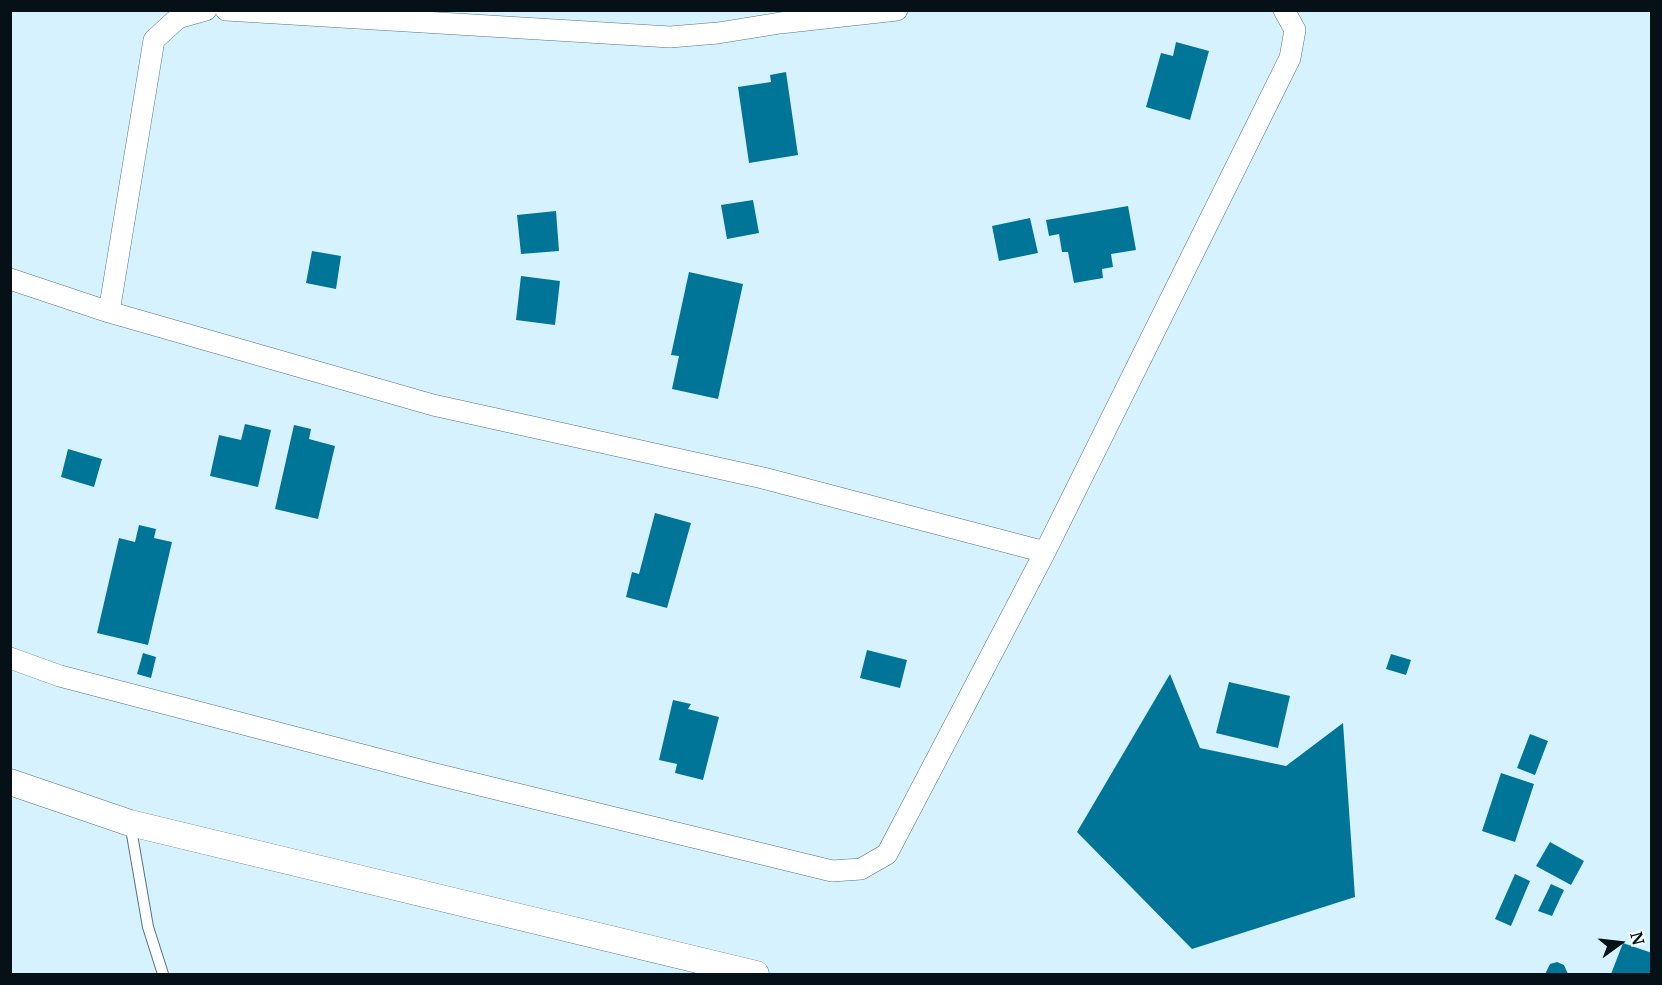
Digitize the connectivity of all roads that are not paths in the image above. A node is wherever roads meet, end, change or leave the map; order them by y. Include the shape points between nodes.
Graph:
1 (206, 10) edge
2 (226, 10) edge
3 (897, 10) edge
4 (1284, 10) edge
5 (10, 279) edge
6 (109, 312) junction
7 (1045, 552) junction
8 (10, 658) edge
9 (10, 782) edge
10 (130, 823) junction
11 (163, 975) edge
12 (756, 975) edge

1 - 6 street via 178,18 154,40
2 - 3 street via 670,37
4 - 7 street via 1295,30 1290,58
5 - 6 street
6 - 7 street via 432,405 763,478
7 - 8 street via 887,854 861,869 832,871 431,773 60,676
9 - 10 street
10 - 11 lane via 148,927
10 - 12 street

